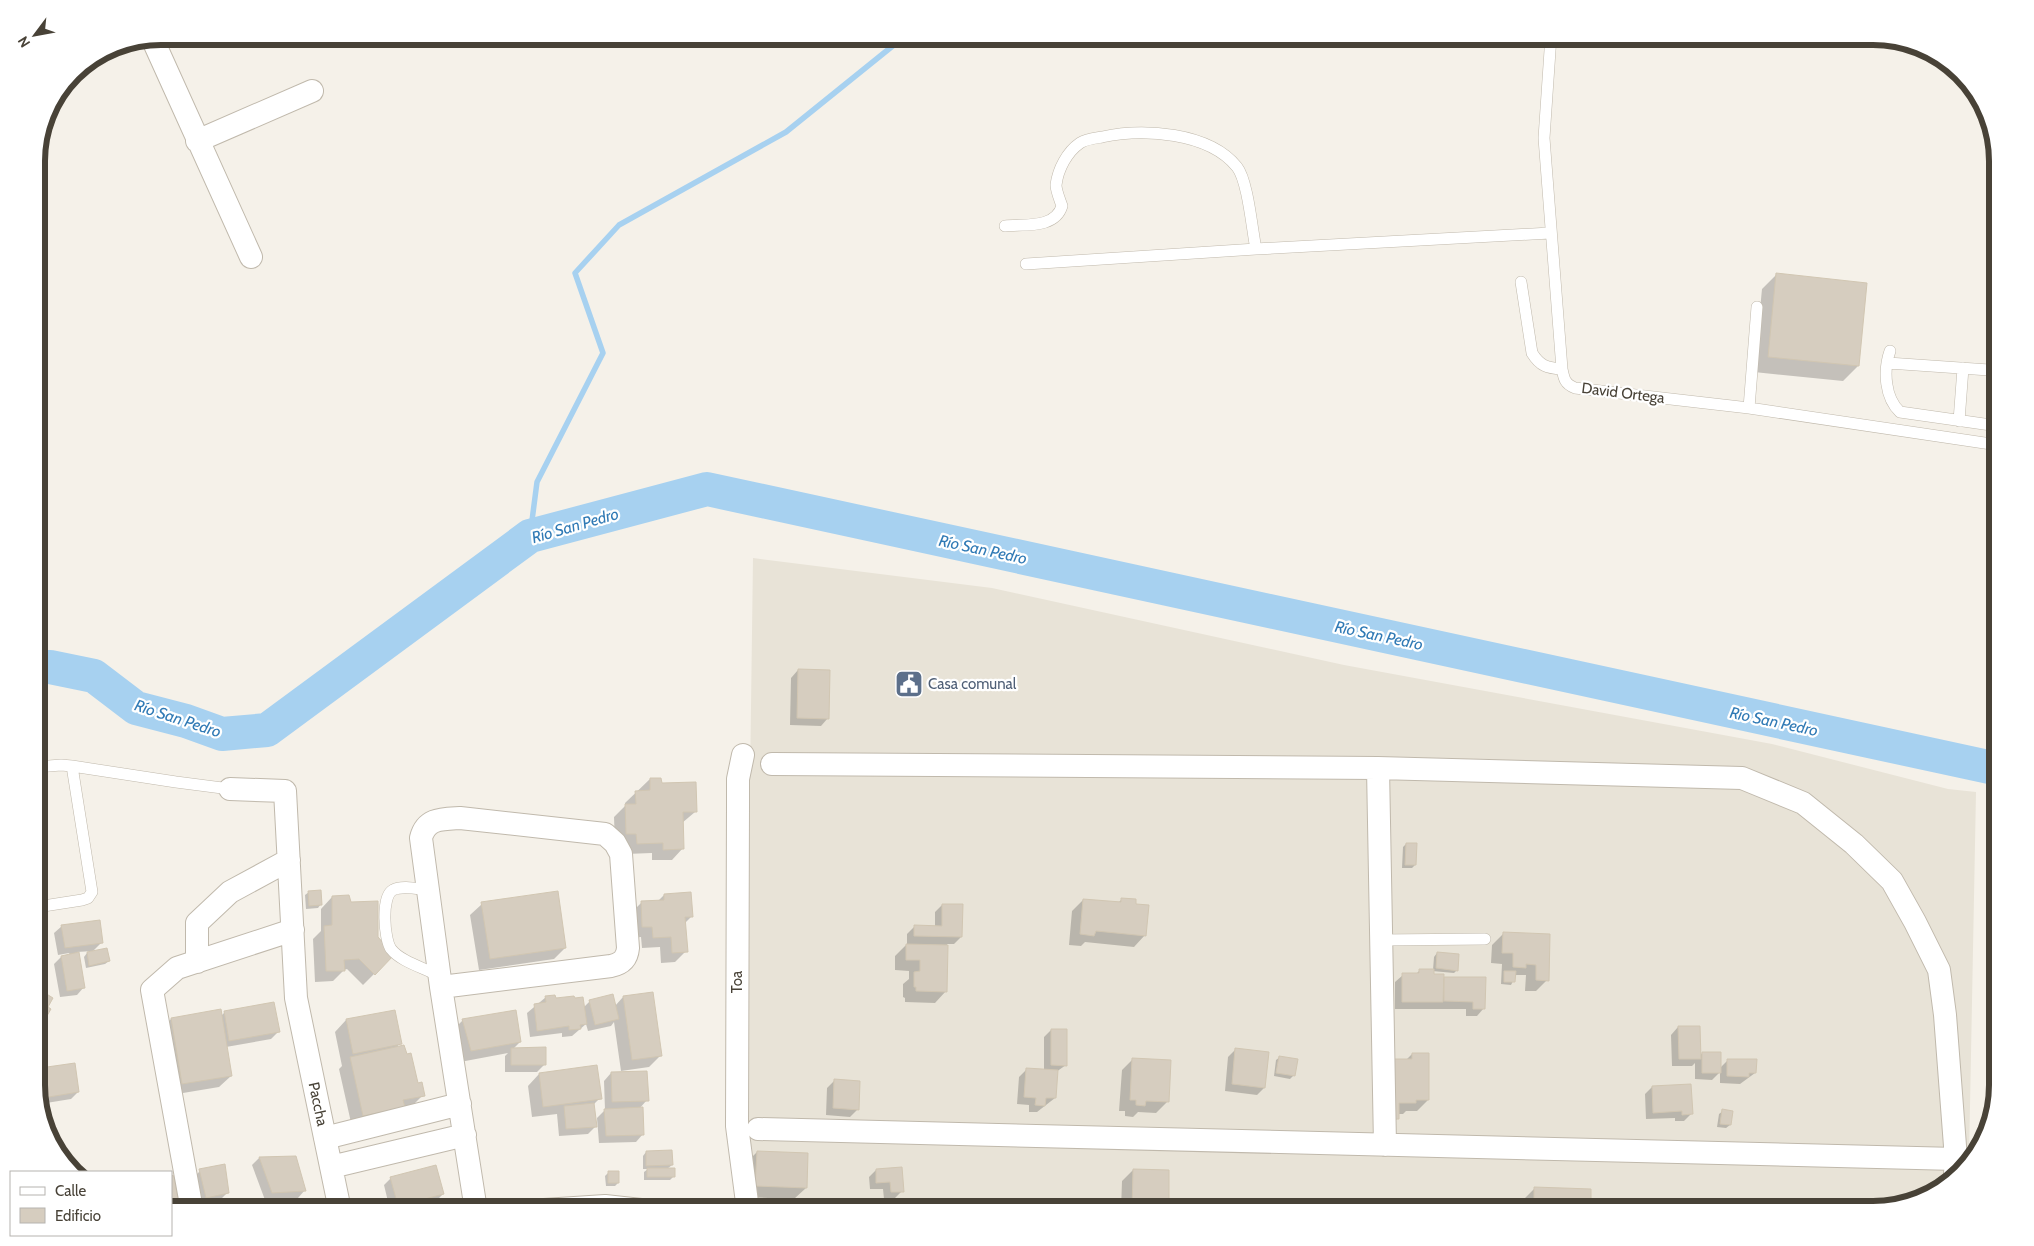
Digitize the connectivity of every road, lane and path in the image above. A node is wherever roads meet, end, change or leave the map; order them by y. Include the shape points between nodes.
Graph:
1 (155, 45) edge
2 (1549, 45) edge
3 (312, 91) dead end
4 (197, 141) junction
5 (1005, 226) dead end
6 (1550, 232) junction
7 (1256, 249) junction
8 (250, 257) dead end
9 (1026, 264) dead end
10 (1521, 282) dead end
11 (1757, 307) dead end
12 (1890, 351) dead end
13 (1888, 363) junction
14 (1963, 368) junction
15 (1562, 369) junction
16 (1989, 370) dead end
17 (1749, 408) junction
18 (1959, 420) junction
19 (1989, 425) edge
20 (1989, 443) edge
21 (744, 755) dead end
22 (772, 764) dead end
23 (45, 766) edge
24 (72, 766) junction
25 (1378, 768) junction
26 (230, 788) joint
27 (289, 860) junction
28 (428, 890) junction
29 (45, 906) edge
30 (292, 930) junction
31 (1382, 940) junction
32 (1485, 940) dead end
33 (197, 962) junction
34 (440, 981) junction
35 (460, 1104) junction
36 (758, 1129) dead end
37 (465, 1135) junction
38 (324, 1138) junction
39 (1385, 1145) junction
40 (1955, 1166) edge
41 (331, 1167) junction
42 (190, 1201) edge
43 (338, 1201) edge
44 (475, 1201) edge
45 (747, 1201) edge

1 - 4 street
2 - 6 lane, David Ortega via 1544,138
3 - 4 street
4 - 8 street
5 - 7 lane via 1049,222 1056,217 1062,206 1056,186 1060,168 1068,153 1082,142 1116,134 1149,132 1184,137 1222,153 1239,168
6 - 7 lane
6 - 15 lane, David Ortega
7 - 9 lane
10 - 15 lane via 1532,353 1538,363 1550,369
11 - 17 lane
12 - 13 lane
13 - 14 lane
13 - 18 lane via 1887,391 1900,412
14 - 16 lane
14 - 18 lane
15 - 17 lane, David Ortega via 1564,380 1575,388
17 - 20 lane, David Ortega
18 - 19 lane
21 - 45 street, Toa via 738,779 737,1126
22 - 25 street
23 - 24 lane
24 - 26 lane
24 - 29 lane via 92,892 82,900
25 - 31 street
25 - 40 street via 1742,778 1803,803 1854,844 1892,881 1938,970 1945,1015
26 - 27 street, Paccha via 285,791
27 - 30 street, Paccha
27 - 33 street via 230,892 197,923
28 - 34 street
28 - 34 lane via 400,888 388,894 385,903 388,941 398,956
28 - 34 street via 421,838 425,827 435,820 460,818 605,834 616,843 621,854 628,948 622,961 611,966
30 - 33 street
30 - 38 street, Paccha via 296,998
31 - 32 lane
31 - 39 street
33 - 42 street via 177,968 152,990
34 - 35 street
35 - 37 street
35 - 38 street
36 - 39 street
37 - 41 street
37 - 44 street
38 - 41 street, Paccha
39 - 40 street
41 - 43 street, Paccha

